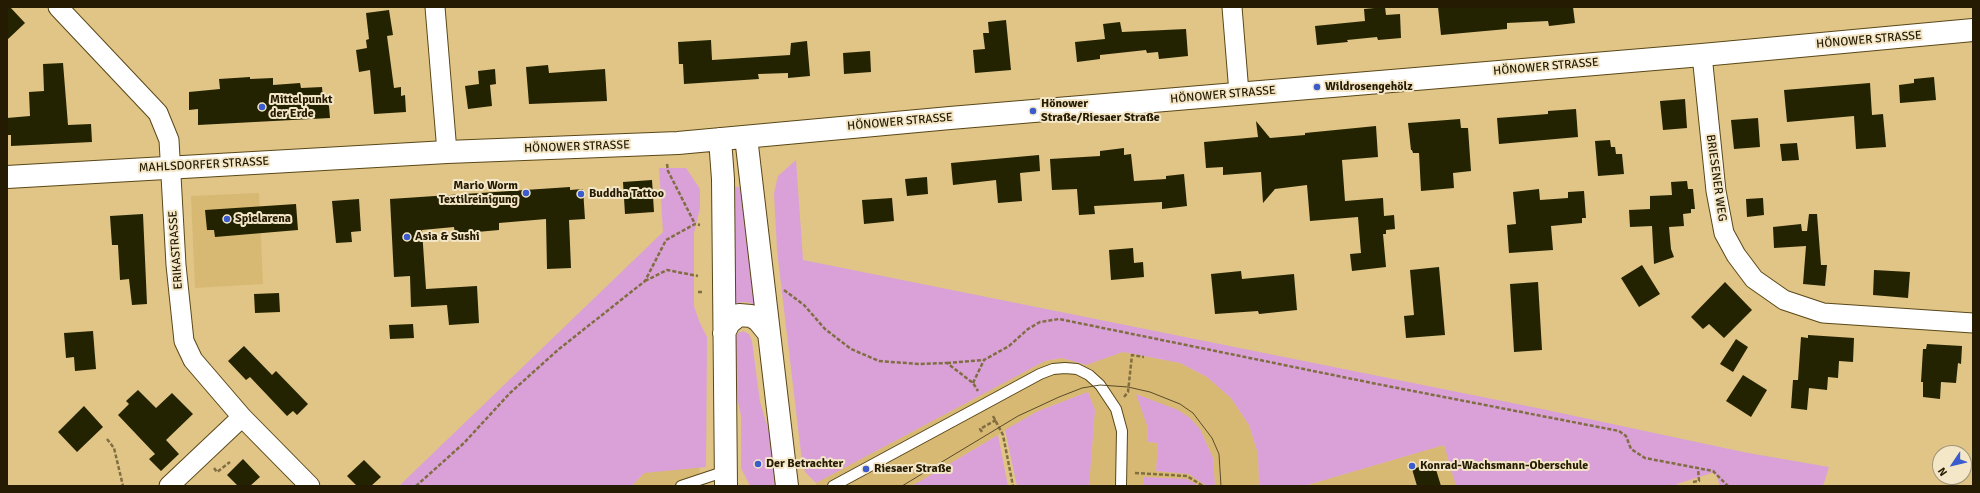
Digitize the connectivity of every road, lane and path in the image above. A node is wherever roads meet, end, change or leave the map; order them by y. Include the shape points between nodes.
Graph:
1 (58, 7) edge
2 (435, 7) edge
3 (1232, 7) edge
4 (1973, 30) edge
5 (1702, 55) junction
6 (1239, 93) junction
7 (746, 137) junction
8 (720, 139) junction
9 (447, 152) junction
10 (401, 155) joint
11 (667, 164) dead end
12 (170, 167) junction
13 (7, 177) edge
14 (695, 224) junction
15 (700, 225) dead end
16 (698, 276) dead end
17 (645, 281) junction
18 (781, 289) dead end
19 (1973, 323) edge
20 (767, 331) junction
21 (724, 333) junction
22 (1144, 357) dead end
23 (984, 360) junction
24 (947, 363) junction
25 (973, 383) junction
26 (986, 403) junction
27 (1116, 409) junction
28 (242, 417) junction
29 (996, 420) junction
30 (982, 432) dead end
31 (108, 440) dead end
32 (1698, 468) junction
33 (1122, 472) junction
34 (729, 481) edge
35 (1694, 482) dead end
36 (123, 486) edge
37 (169, 486) edge
38 (310, 486) edge
39 (416, 486) edge
40 (681, 486) edge
41 (787, 486) edge
42 (833, 486) edge
43 (1013, 486) edge
44 (1121, 486) edge
45 (1203, 486) edge
46 (1728, 486) edge

1 - 12 street, ERIKASTRASSE via 158,113 169,140
2 - 9 street
3 - 6 street
4 - 5 main road, HÖNOWER STRASSE
5 - 6 main road, HÖNOWER STRASSE
5 - 19 street, BRIESENER WEG via 1716,191 1724,233 1754,279 1784,300 1823,313
6 - 7 main road, HÖNOWER STRASSE
7 - 8 main road, HÖNOWER STRASSE
7 - 20 main road
8 - 9 main road, HÖNOWER STRASSE
8 - 21 main road via 724,179
9 - 10 main road, HÖNOWER STRASSE
10 - 12 main road, MAHLSDORFER STRASSE
11 - 14 path via 668,171
12 - 13 main road, MAHLSDORFER STRASSE
12 - 28 street, ERIKASTRASSE via 184,341 193,360
14 - 15 path
14 - 17 path via 666,240
16 - 17 path via 667,270
17 - 39 path via 559,349 510,393 464,443
18 - 24 path via 804,305 825,329 851,349 879,361
20 - 21 main road via 758,320 751,316 739,315 729,323
20 - 41 main road
21 - 34 main road
22 - 27 path via 1132,356 1128,392
23 - 24 path
23 - 25 path
23 - 32 path via 1009,346 1034,325 1059,319 1619,431 1626,436 1631,449 1645,458
24 - 25 path
25 - 26 path
26 - 27 lane via 1040,374 1065,368 1078,369 1089,375 1100,385
26 - 29 path
26 - 42 lane
27 - 33 lane via 1122,431
28 - 37 street
28 - 38 street, ERIKASTRASSE
29 - 30 path via 980,429
29 - 43 path via 1003,435
31 - 36 path via 114,448
32 - 35 path via 1699,481
32 - 46 path via 1713,471
33 - 44 lane
33 - 45 path via 1187,476
34 - 40 lane

